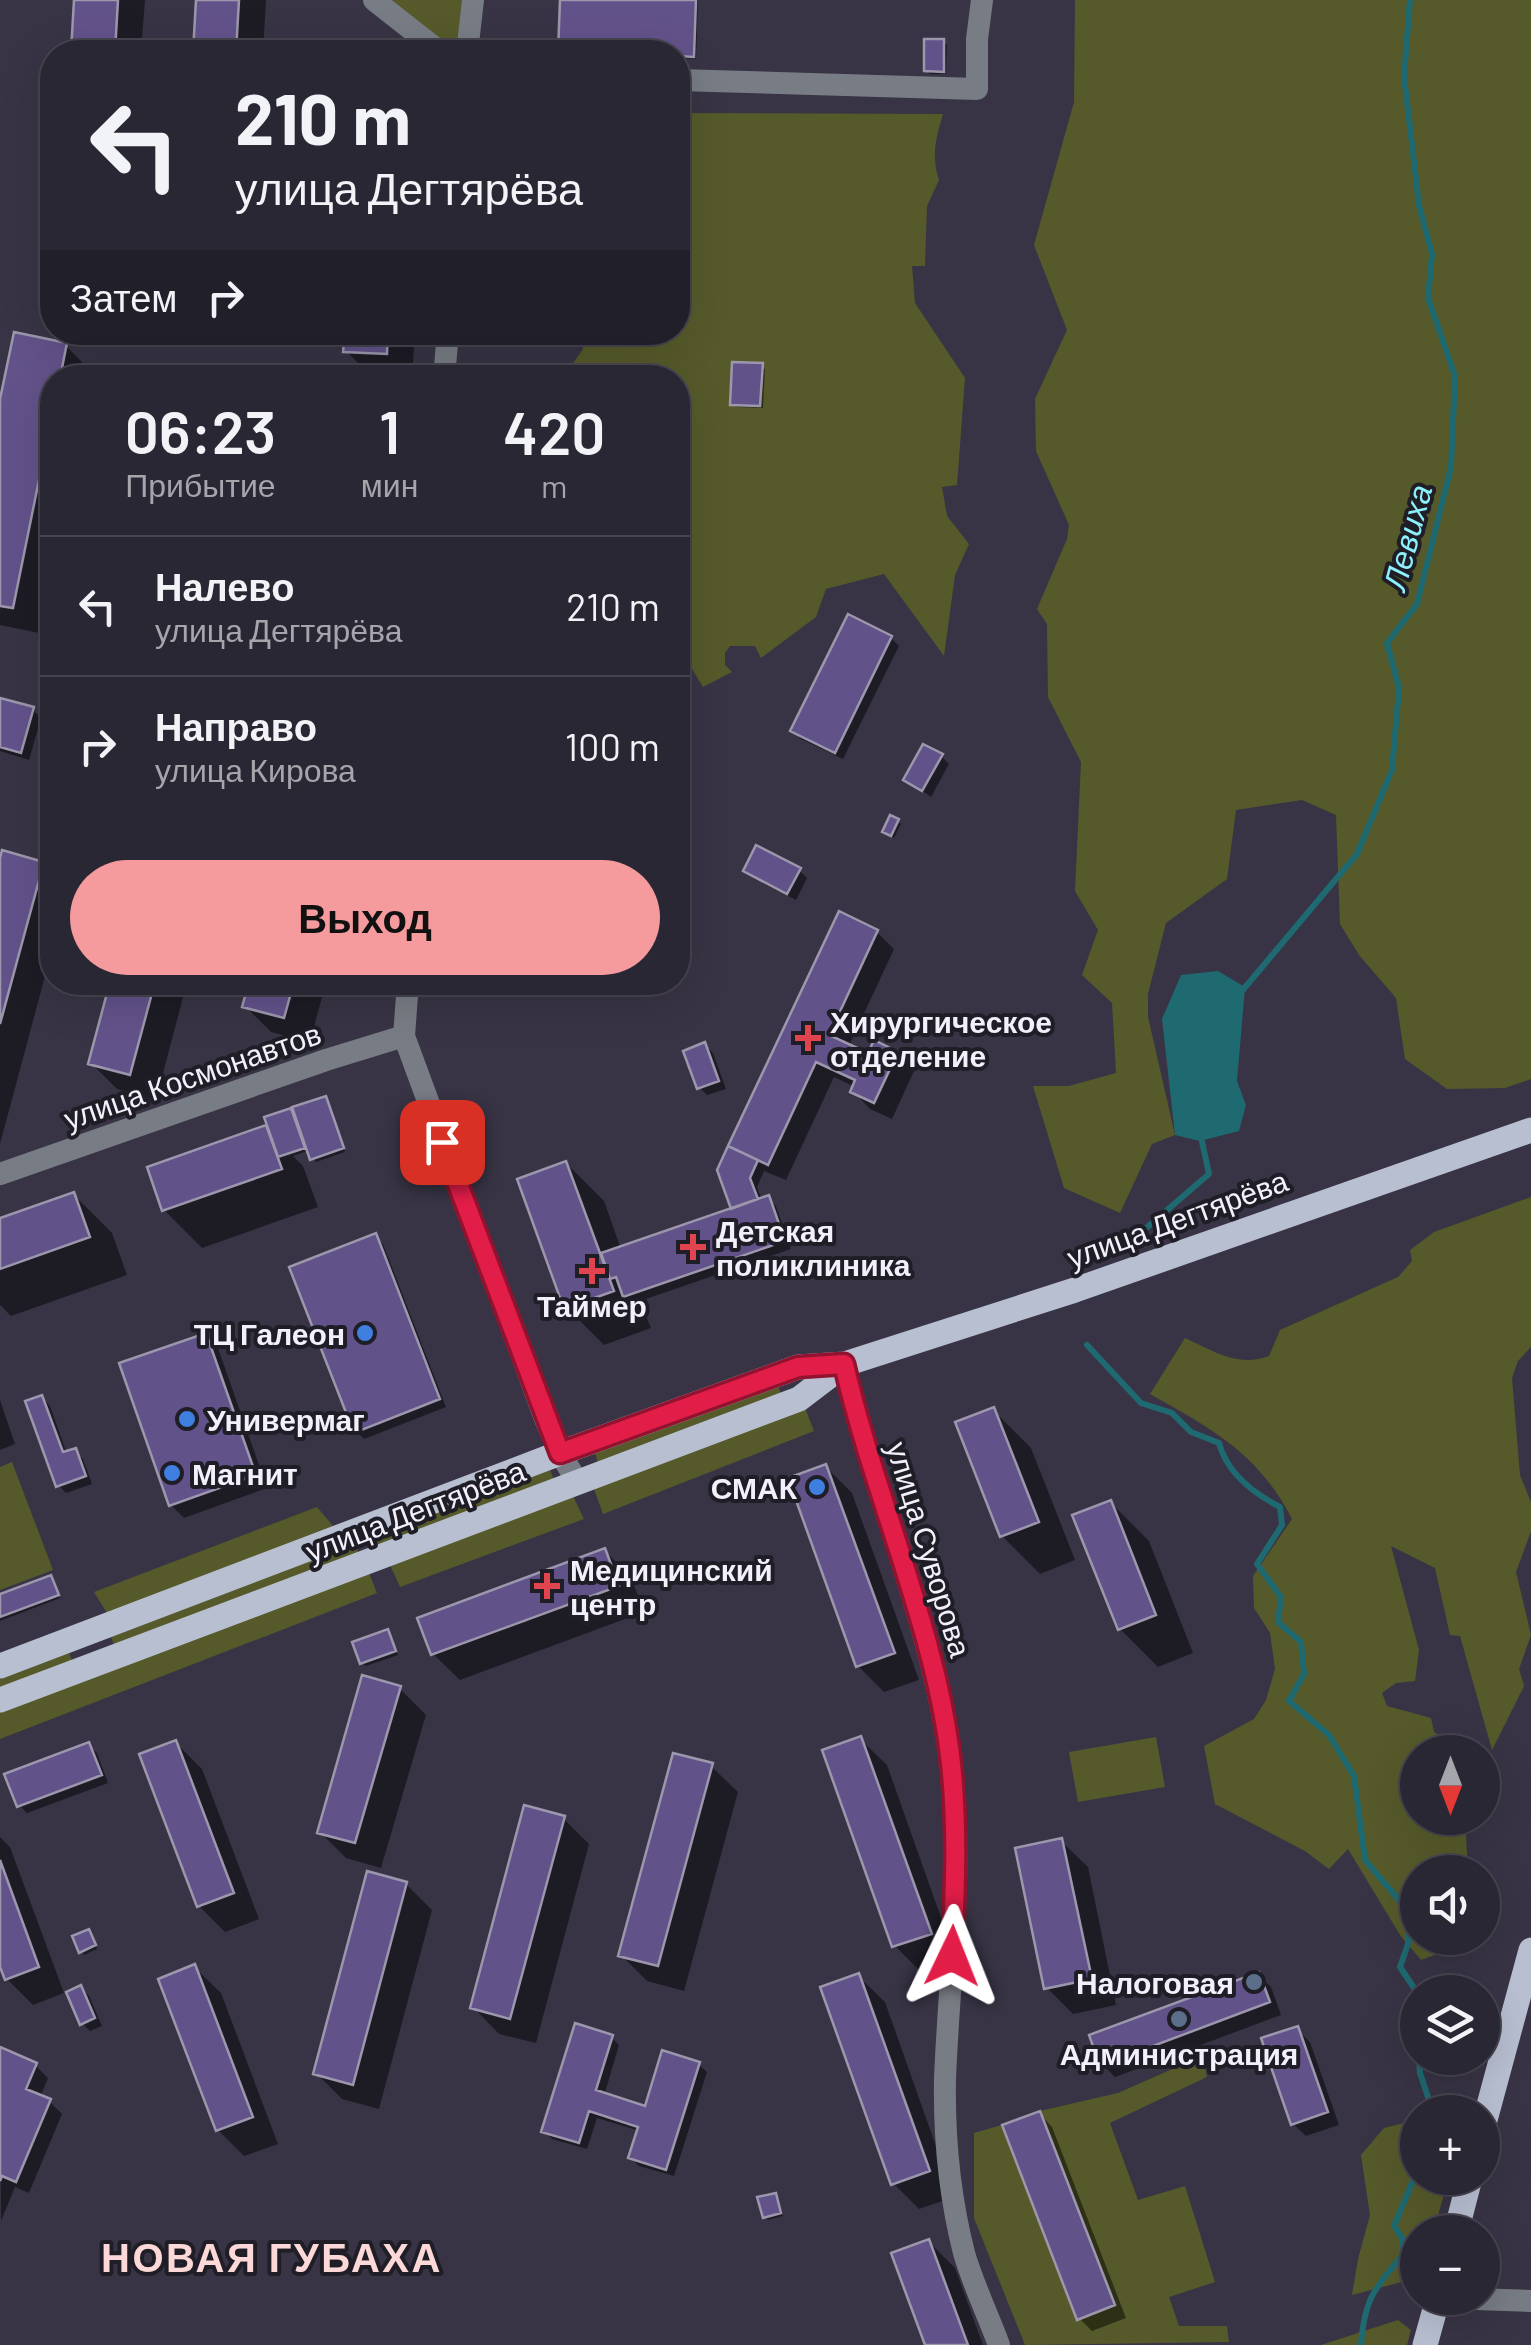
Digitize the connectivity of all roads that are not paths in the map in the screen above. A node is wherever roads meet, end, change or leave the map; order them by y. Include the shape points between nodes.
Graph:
1 (374, 0) edge
2 (472, 0) edge
3 (982, 0) edge
4 (425, 40) edge
5 (469, 40) edge
6 (690, 80) edge
7 (407, 995) edge
8 (404, 1036) junction
9 (1531, 1130) edge
10 (0, 1174) edge
11 (844, 1364) junction
12 (560, 1453) junction
13 (578, 1483) junction
14 (0, 1666) edge
15 (0, 1700) edge
16 (1531, 1950) edge
17 (1492, 2095) edge
18 (1500, 2300) edge
19 (1531, 2301) edge
20 (1436, 2315) edge
21 (999, 2345) edge
22 (1426, 2345) edge

1 - 4 street
2 - 5 street
3 - 6 street via 977,89
7 - 8 street
8 - 10 street, улица Космонавтов
8 - 12 street
9 - 11 main road, улица Дегтярёва
11 - 12 main road, улица Дегтярёва via 798,1367
11 - 13 main road, улица Дегтярёва via 799,1399
11 - 21 street, улица Суворова via 935,1679 951,1762 948,2148 964,2253
12 - 13 street
12 - 14 main road, улица Дегтярёва
13 - 15 main road, улица Дегтярёва
16 - 17 main road
18 - 19 street
20 - 22 main road

